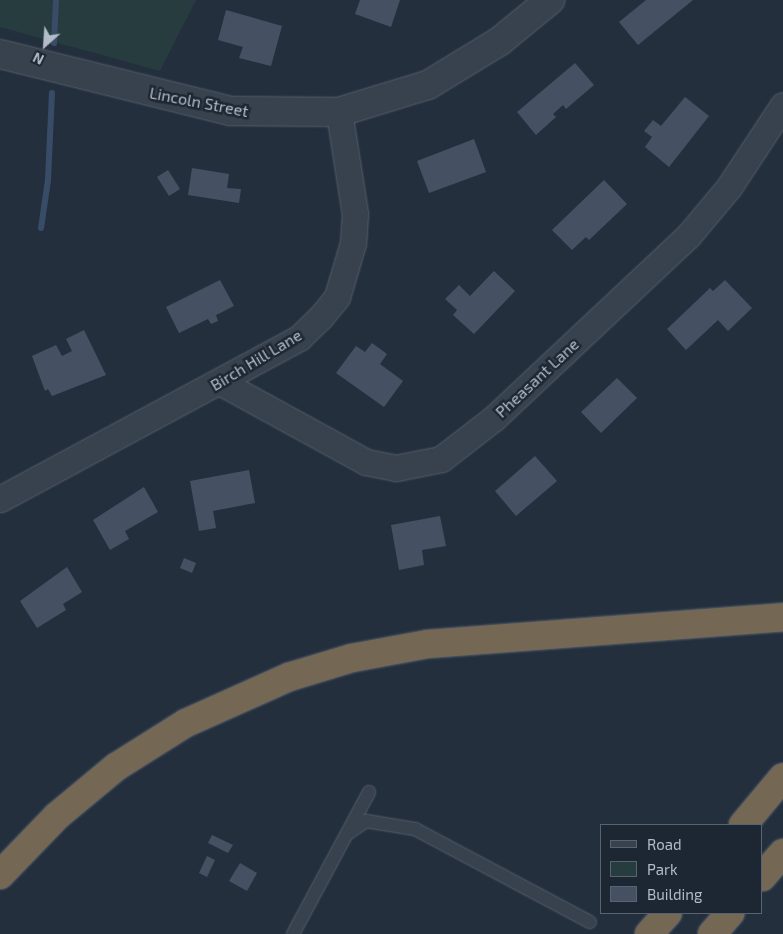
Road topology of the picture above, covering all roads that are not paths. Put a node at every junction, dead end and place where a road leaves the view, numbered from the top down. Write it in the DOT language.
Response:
graph roads {
  1 [pos="550,0"];
  2 [pos="0,54"];
  3 [pos="783,105"];
  4 [pos="339,112"];
  5 [pos="220,382"];
  6 [pos="0,499"];
  7 [pos="783,617"];
  8 [pos="783,777"];
  9 [pos="369,792"];
  10 [pos="745,824"];
  11 [pos="347,834"];
  12 [pos="783,853"];
  13 [pos="0,875"];
  14 [pos="763,876"];
  15 [pos="667,914"];
  16 [pos="729,914"];
  17 [pos="590,922"];
  18 [pos="293,934"];
  19 [pos="649,934"];
  20 [pos="712,934"];
  1 -- 4 [label="street, Lincoln Street"];
  2 -- 4 [label="street, Lincoln Street"];
  3 -- 5 [label="street, Pheasant Lane"];
  4 -- 5 [label="street, Birch Hill Lane"];
  5 -- 6 [label="street, Birch Hill Lane"];
  7 -- 13 [label="highway"];
  8 -- 10 [label="highway"];
  9 -- 11 [label="lane"];
  11 -- 17 [label="lane"];
  11 -- 18 [label="lane"];
  12 -- 14 [label="highway"];
  15 -- 19 [label="highway"];
  16 -- 20 [label="highway"];
}
